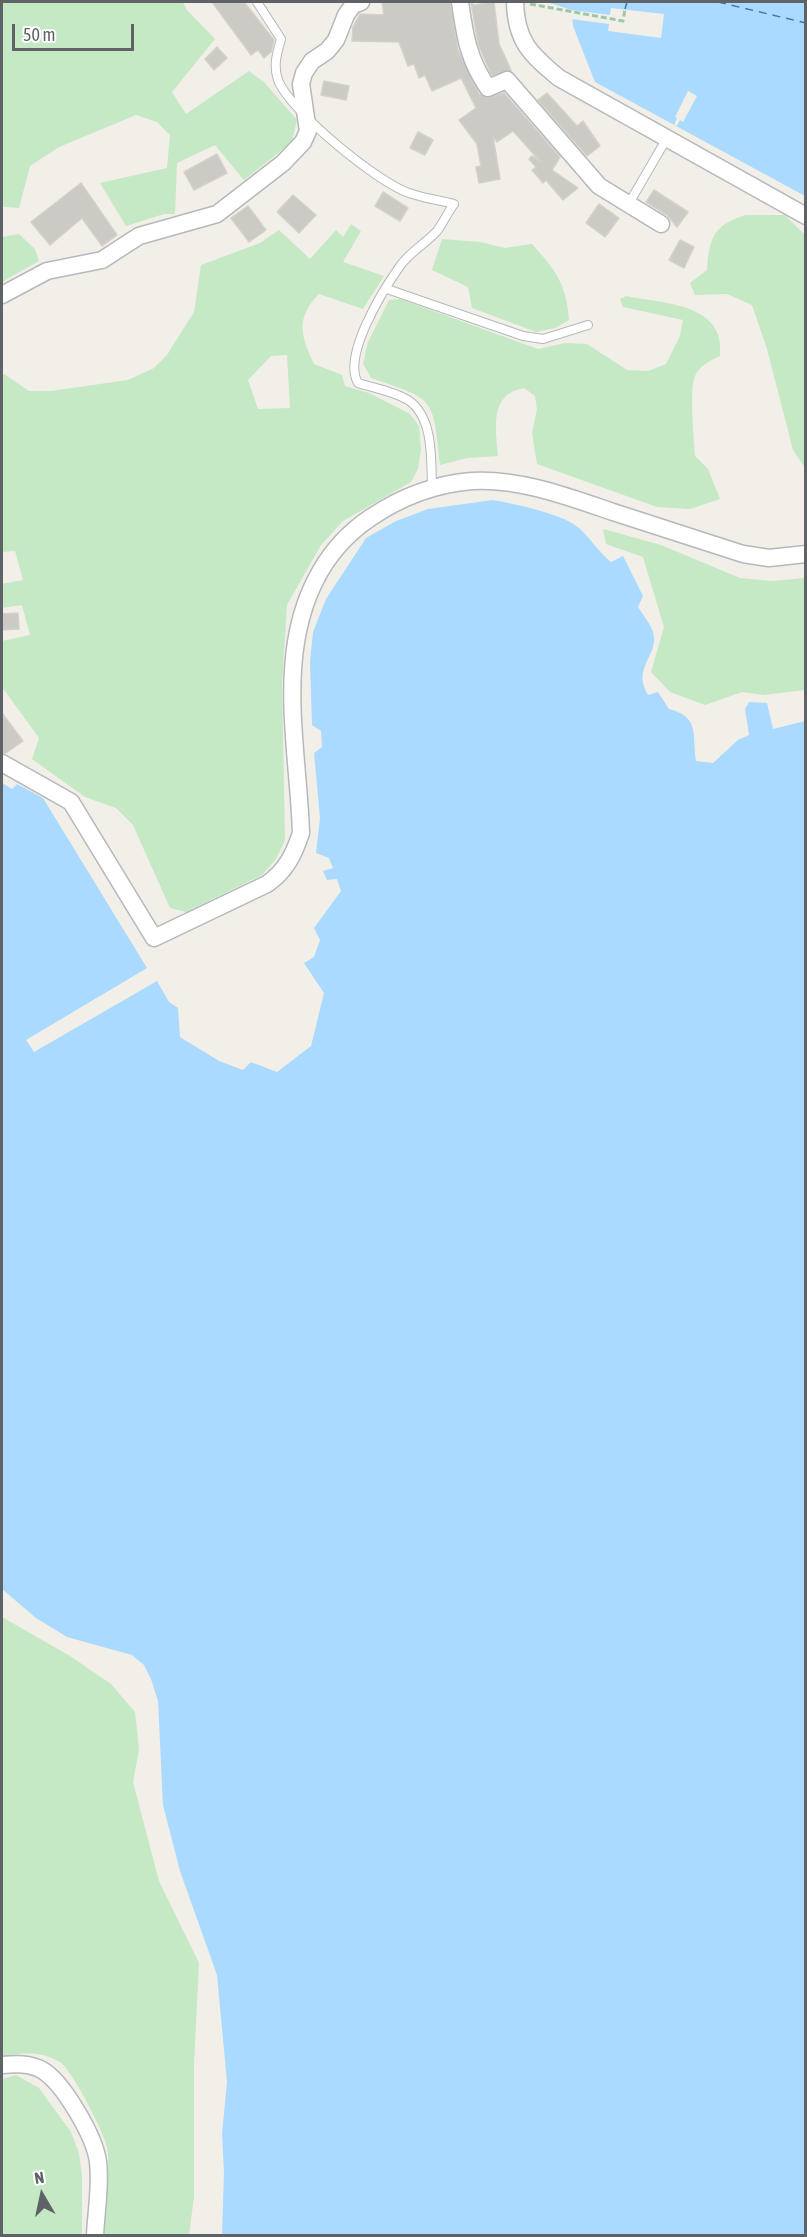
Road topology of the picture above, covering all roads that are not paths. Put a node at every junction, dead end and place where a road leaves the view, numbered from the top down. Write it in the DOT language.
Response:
graph roads {
  1 [pos="257,2"];
  2 [pos="361,2"];
  3 [pos="460,2"];
  4 [pos="521,2"];
  5 [pos="308,119"];
  6 [pos="667,138"];
  7 [pos="628,205"];
  8 [pos="806,216"];
  9 [pos="662,225"];
  10 [pos="387,289"];
  11 [pos="2,295"];
  12 [pos="588,325"];
  13 [pos="432,488"];
  14 [pos="806,554"];
  15 [pos="2,763"];
  16 [pos="2,2066"];
  17 [pos="96,2235"];
  1 -- 5 [label="lane"];
  2 -- 5 [label="street"];
  3 -- 7 [label="street"];
  4 -- 6 [label="street"];
  5 -- 10 [label="lane"];
  5 -- 11 [label="street"];
  6 -- 7 [label="lane"];
  6 -- 8 [label="street"];
  7 -- 9 [label="street"];
  10 -- 12 [label="lane"];
  10 -- 13 [label="lane"];
  13 -- 14 [label="street"];
  13 -- 15 [label="street"];
  16 -- 17 [label="street"];
}
